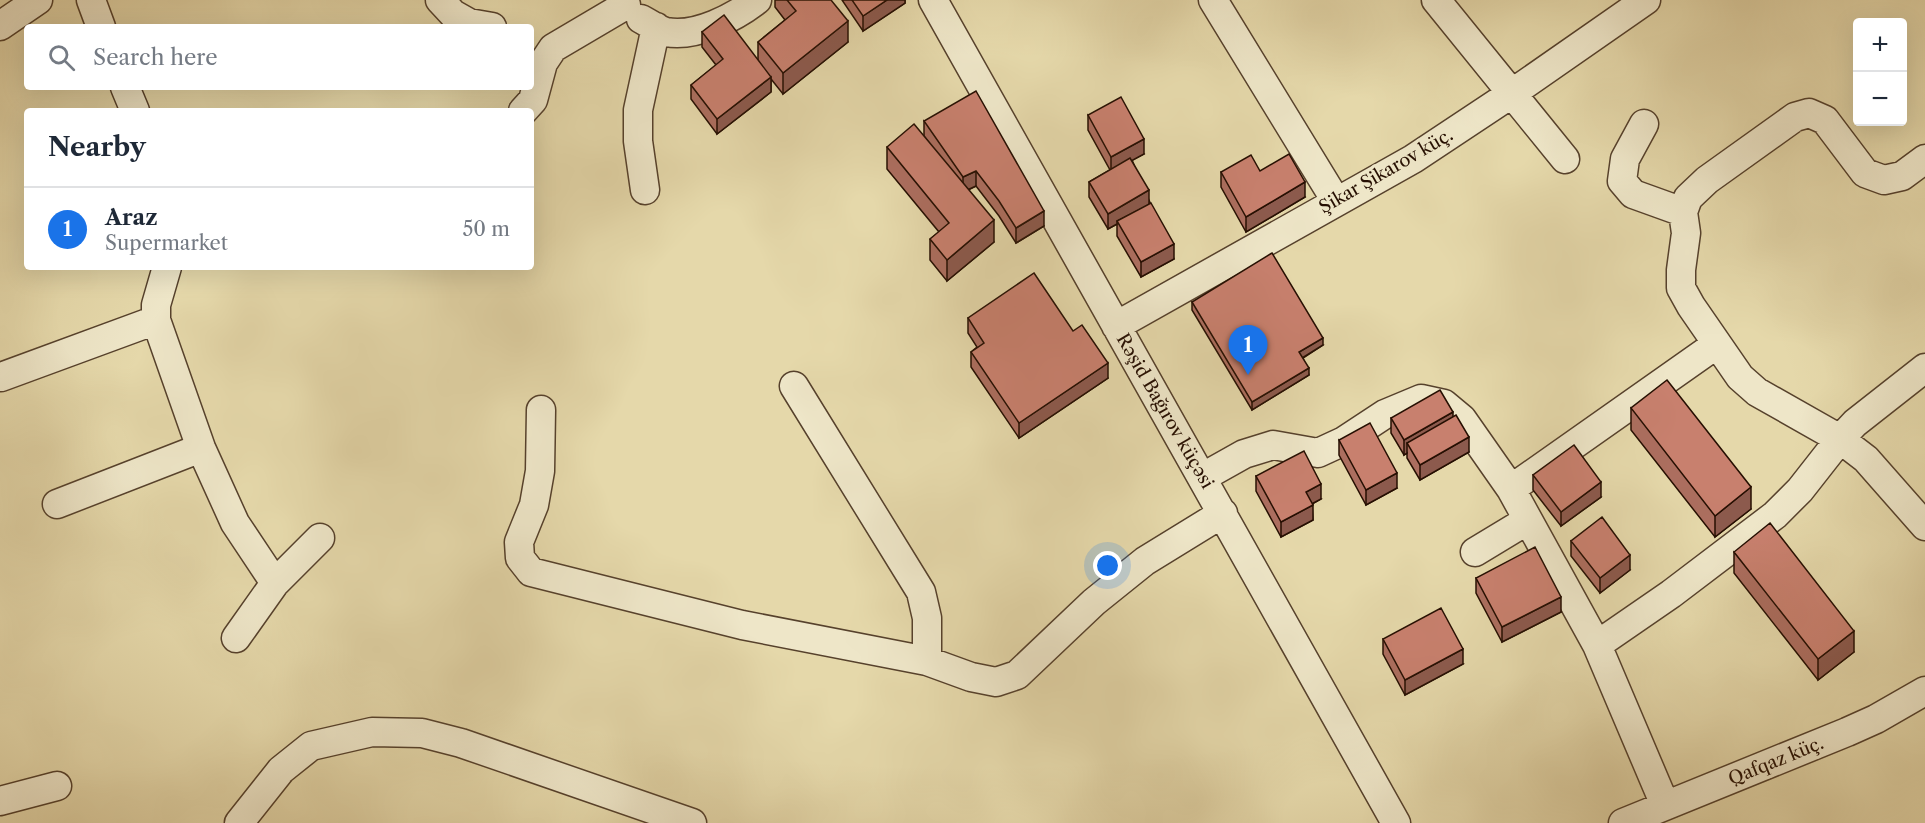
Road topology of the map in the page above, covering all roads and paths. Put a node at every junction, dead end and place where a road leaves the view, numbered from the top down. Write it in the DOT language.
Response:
graph roads {
  1 [pos="91,0"];
  2 [pos="440,0"];
  3 [pos="757,0"];
  4 [pos="933,0"];
  5 [pos="1213,0"];
  6 [pos="1437,0"];
  7 [pos="1646,0"];
  8 [pos="34,1"];
  9 [pos="624,3"];
  10 [pos="100,24"];
  11 [pos="475,24"];
  12 [pos="0,26"];
  13 [pos="656,27"];
  14 [pos="537,58"];
  15 [pos="126,90"];
  16 [pos="534,90"];
  17 [pos="534,90"];
  18 [pos="1511,94"];
  19 [pos="134,108"];
  20 [pos="526,108"];
  21 [pos="1644,124"];
  22 [pos="1565,159"];
  23 [pos="1925,159"];
  24 [pos="645,190"];
  25 [pos="1336,201"];
  26 [pos="1683,212"];
  27 [pos="166,270"];
  28 [pos="156,320"];
  29 [pos="1116,326"];
  30 [pos="1717,344"];
  31 [pos="1925,368"];
  32 [pos="1,377"];
  33 [pos="794,386"];
  34 [pos="541,410"];
  35 [pos="1840,439"];
  36 [pos="201,448"];
  37 [pos="1203,477"];
  38 [pos="1511,489"];
  39 [pos="57,504"];
  40 [pos="1223,513"];
  41 [pos="1920,513"];
  42 [pos="1528,520"];
  43 [pos="320,538"];
  44 [pos="1475,552"];
  45 [pos="275,583"];
  46 [pos="236,638"];
  47 [pos="1597,645"];
  48 [pos="927,660"];
  49 [pos="1925,691"];
  50 [pos="57,786"];
  51 [pos="0,801"];
  52 [pos="1665,805"];
  53 [pos="239,823"];
  54 [pos="692,823"];
  55 [pos="1396,823"];
  56 [pos="1623,823"];
  1 -- 10 [label="street"];
  2 -- 11 [label="street"];
  3 -- 13 [label="street"];
  4 -- 29 [label="street, Rəşid Bağırov küçəsi"];
  5 -- 25 [label="street"];
  6 -- 18 [label="street"];
  7 -- 18 [label="street, Şikar Şikarov küç."];
  8 -- 12 [label="street"];
  9 -- 13 [label="street"];
  9 -- 14 [label="street"];
  13 -- 24 [label="street"];
  14 -- 17 [label="street"];
  15 -- 19 [label="street"];
  16 -- 20 [label="street"];
  18 -- 22 [label="street"];
  18 -- 25 [label="street, Şikar Şikarov küç."];
  21 -- 26 [label="street"];
  23 -- 26 [label="street"];
  25 -- 29 [label="street, Şikar Şikarov küç."];
  26 -- 30 [label="street"];
  27 -- 28 [label="street"];
  28 -- 32 [label="street"];
  28 -- 36 [label="street"];
  29 -- 37 [label="street, Rəşid Bağırov küçəsi"];
  30 -- 35 [label="street"];
  30 -- 38 [label="street"];
  31 -- 35 [label="street"];
  33 -- 48 [label="street"];
  34 -- 48 [label="street"];
  35 -- 41 [label="street"];
  35 -- 47 [label="street"];
  36 -- 39 [label="street"];
  36 -- 45 [label="street"];
  37 -- 38 [label="street"];
  37 -- 40 [label="street, Rəşid Bağırov küçəsi"];
  38 -- 42 [label="street"];
  40 -- 48 [label="street"];
  40 -- 55 [label="street, Rəşid Bağırov küçəsi"];
  42 -- 44 [label="street"];
  42 -- 47 [label="street"];
  43 -- 45 [label="street"];
  45 -- 46 [label="street"];
  47 -- 52 [label="street"];
  49 -- 52 [label="street, Qafqaz küç."];
  50 -- 51 [label="street"];
  52 -- 56 [label="street, Qafqaz küç."];
  53 -- 54 [label="street"];
}
